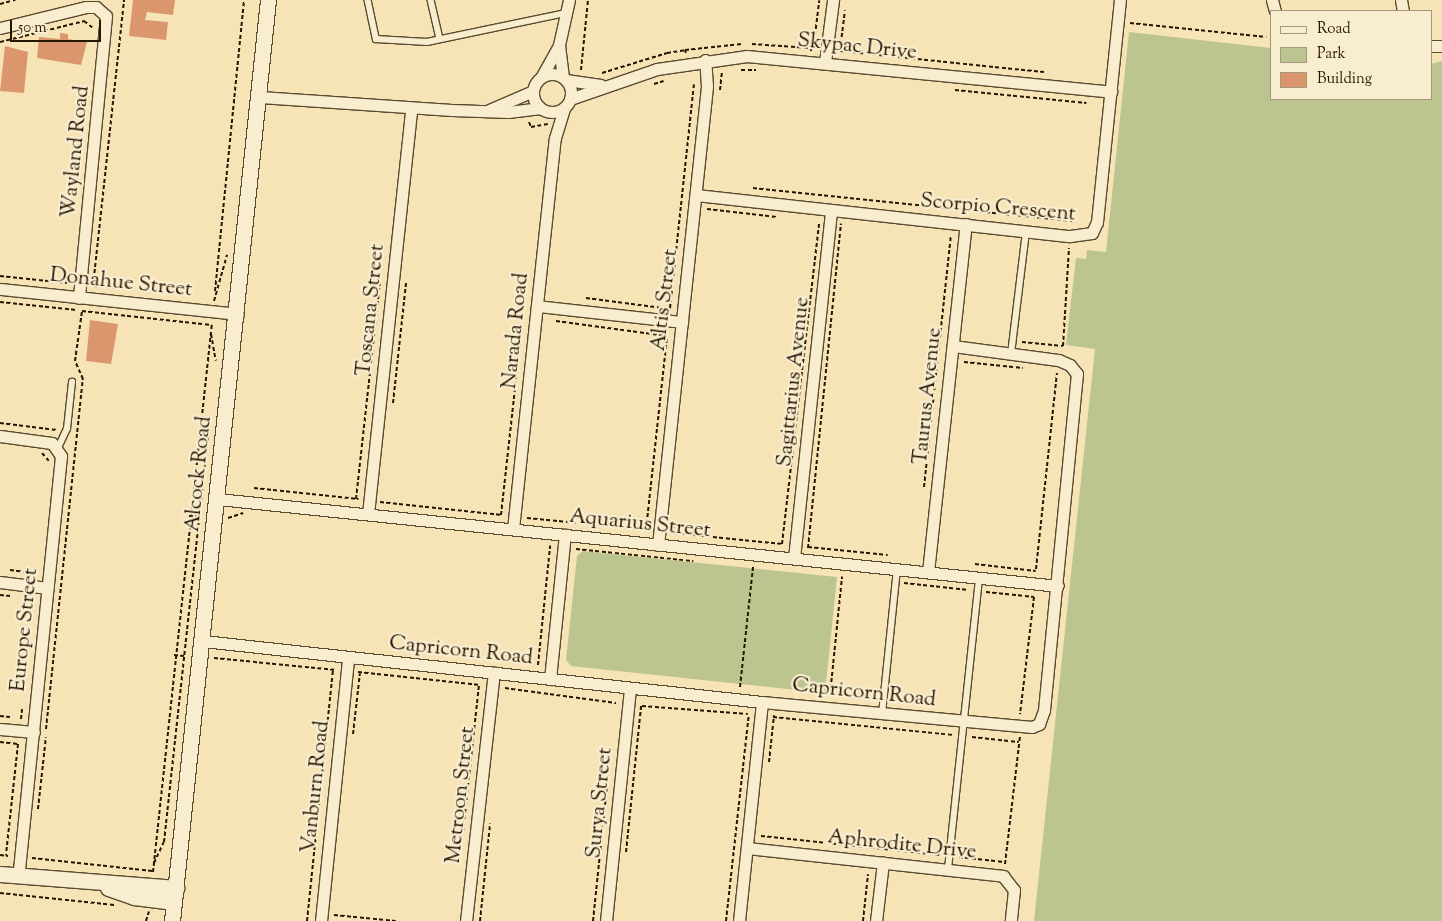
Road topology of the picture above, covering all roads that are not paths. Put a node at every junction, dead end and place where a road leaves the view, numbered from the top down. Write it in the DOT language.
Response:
graph roads {
  1 [pos="268,0"];
  2 [pos="278,0"];
  3 [pos="368,0"];
  4 [pos="430,0"];
  5 [pos="569,0"];
  6 [pos="833,0"];
  7 [pos="1120,0"];
  8 [pos="566,13"];
  9 [pos="0,28"];
  10 [pos="268,30"];
  11 [pos="440,39"];
  12 [pos="559,45"];
  13 [pos="705,60"];
  14 [pos="826,62"];
  15 [pos="542,76"];
  16 [pos="565,78"];
  17 [pos="602,85"];
  18 [pos="533,90"];
  19 [pos="1111,92"];
  20 [pos="260,97"];
  21 [pos="567,104"];
  22 [pos="411,109"];
  23 [pos="541,109"];
  24 [pos="487,110"];
  25 [pos="555,138"];
  26 [pos="696,195"];
  27 [pos="831,210"];
  28 [pos="966,224"];
  29 [pos="1026,231"];
  30 [pos="0,289"];
  31 [pos="79,298"];
  32 [pos="537,306"];
  33 [pos="238,314"];
  34 [pos="682,322"];
  35 [pos="953,346"];
  36 [pos="1011,354"];
  37 [pos="72,382"];
  38 [pos="0,436"];
  39 [pos="58,448"];
  40 [pos="218,499"];
  41 [pos="368,514"];
  42 [pos="513,529"];
  43 [pos="565,535"];
  44 [pos="658,545"];
  45 [pos="794,558"];
  46 [pos="897,569"];
  47 [pos="928,572"];
  48 [pos="979,578"];
  49 [pos="0,582"];
  50 [pos="1058,586"];
  51 [pos="48,588"];
  52 [pos="203,641"];
  53 [pos="348,658"];
  54 [pos="494,673"];
  55 [pos="550,679"];
  56 [pos="630,688"];
  57 [pos="762,702"];
  58 [pos="882,714"];
  59 [pos="963,722"];
  60 [pos="0,729"];
  61 [pos="34,732"];
  62 [pos="747,848"];
  63 [pos="883,862"];
  64 [pos="948,869"];
  65 [pos="0,874"];
  66 [pos="18,876"];
  67 [pos="175,895"];
  68 [pos="172,921"];
  69 [pos="320,921"];
  70 [pos="466,921"];
  71 [pos="606,921"];
  72 [pos="739,921"];
  73 [pos="876,921"];
  74 [pos="1011,921"];
  1 -- 10 [label="street, Alcock Road"];
  2 -- 10 [label="street, Alcock Road"];
  3 -- 11 [label="lane"];
  4 -- 11 [label="lane"];
  5 -- 8 [label="street"];
  6 -- 14 [label="street"];
  7 -- 19 [label="street, Scorpio Crescent"];
  8 -- 11 [label="lane"];
  8 -- 12 [label="street"];
  9 -- 31 [label="street, Wayland Road"];
  10 -- 20 [label="street, Alcock Road"];
  12 -- 15 [label="street"];
  12 -- 16 [label="street"];
  13 -- 14 [label="street, Skypac Drive"];
  13 -- 17 [label="street, Skypac Drive"];
  13 -- 26 [label="street, Altis Street"];
  14 -- 19 [label="street, Skypac Drive"];
  15 -- 16 [label="street"];
  15 -- 18 [label="street"];
  16 -- 17 [label="street, Skypac Drive"];
  16 -- 21 [label="street"];
  17 -- 21 [label="street, Skypac Drive"];
  18 -- 23 [label="street"];
  18 -- 24 [label="street"];
  19 -- 29 [label="street, Scorpio Crescent"];
  20 -- 22 [label="street"];
  20 -- 33 [label="street, Alcock Road"];
  21 -- 23 [label="street"];
  21 -- 25 [label="street, Narada Road"];
  22 -- 24 [label="street"];
  22 -- 41 [label="street, Toscana Street"];
  23 -- 24 [label="street"];
  23 -- 25 [label="street, Narada Road"];
  25 -- 32 [label="street, Narada Road"];
  26 -- 27 [label="street, Scorpio Crescent"];
  26 -- 34 [label="street, Altis Street"];
  27 -- 28 [label="street, Scorpio Crescent"];
  27 -- 45 [label="street, Sagittarius Avenue"];
  28 -- 29 [label="street, Scorpio Crescent"];
  28 -- 35 [label="street, Taurus Avenue"];
  29 -- 36 [label="lane"];
  30 -- 31 [label="street, Donahue Street"];
  31 -- 33 [label="street, Donahue Street"];
  32 -- 34 [label="street"];
  32 -- 42 [label="street, Narada Road"];
  33 -- 40 [label="street, Alcock Road"];
  34 -- 44 [label="street, Altis Street"];
  35 -- 36 [label="street"];
  35 -- 47 [label="street, Taurus Avenue"];
  36 -- 50 [label="street"];
  37 -- 39 [label="lane"];
  38 -- 39 [label="street"];
  39 -- 51 [label="street, Europe Street"];
  40 -- 41 [label="street, Aquarius Street"];
  40 -- 52 [label="street, Alcock Road"];
  41 -- 42 [label="street, Aquarius Street"];
  42 -- 43 [label="street, Aquarius Street"];
  43 -- 44 [label="street, Aquarius Street"];
  43 -- 55 [label="street"];
  44 -- 45 [label="street, Aquarius Street"];
  45 -- 46 [label="street, Aquarius Street"];
  46 -- 47 [label="street, Aquarius Street"];
  46 -- 58 [label="lane"];
  47 -- 48 [label="street, Aquarius Street"];
  48 -- 50 [label="street, Aquarius Street"];
  48 -- 59 [label="lane"];
  49 -- 51 [label="street"];
  50 -- 59 [label="street, Capricorn Road"];
  51 -- 61 [label="street, Europe Street"];
  52 -- 53 [label="street, Capricorn Road"];
  52 -- 67 [label="street, Alcock Road"];
  53 -- 54 [label="street, Capricorn Road"];
  53 -- 69 [label="street, Vanburn Road"];
  54 -- 55 [label="street, Capricorn Road"];
  54 -- 70 [label="street, Metroon Street"];
  55 -- 56 [label="street, Capricorn Road"];
  56 -- 57 [label="street, Capricorn Road"];
  56 -- 71 [label="street, Surya Street"];
  57 -- 58 [label="street, Capricorn Road"];
  57 -- 62 [label="street"];
  58 -- 59 [label="street, Capricorn Road"];
  59 -- 64 [label="lane"];
  60 -- 61 [label="street"];
  61 -- 66 [label="street, Europe Street"];
  62 -- 63 [label="street, Aphrodite Drive"];
  62 -- 72 [label="street"];
  63 -- 64 [label="street, Aphrodite Drive"];
  63 -- 73 [label="street"];
  64 -- 74 [label="street, Aphrodite Drive"];
  65 -- 66 [label="street"];
  66 -- 67 [label="street"];
  67 -- 68 [label="street, Alcock Road"];
}
